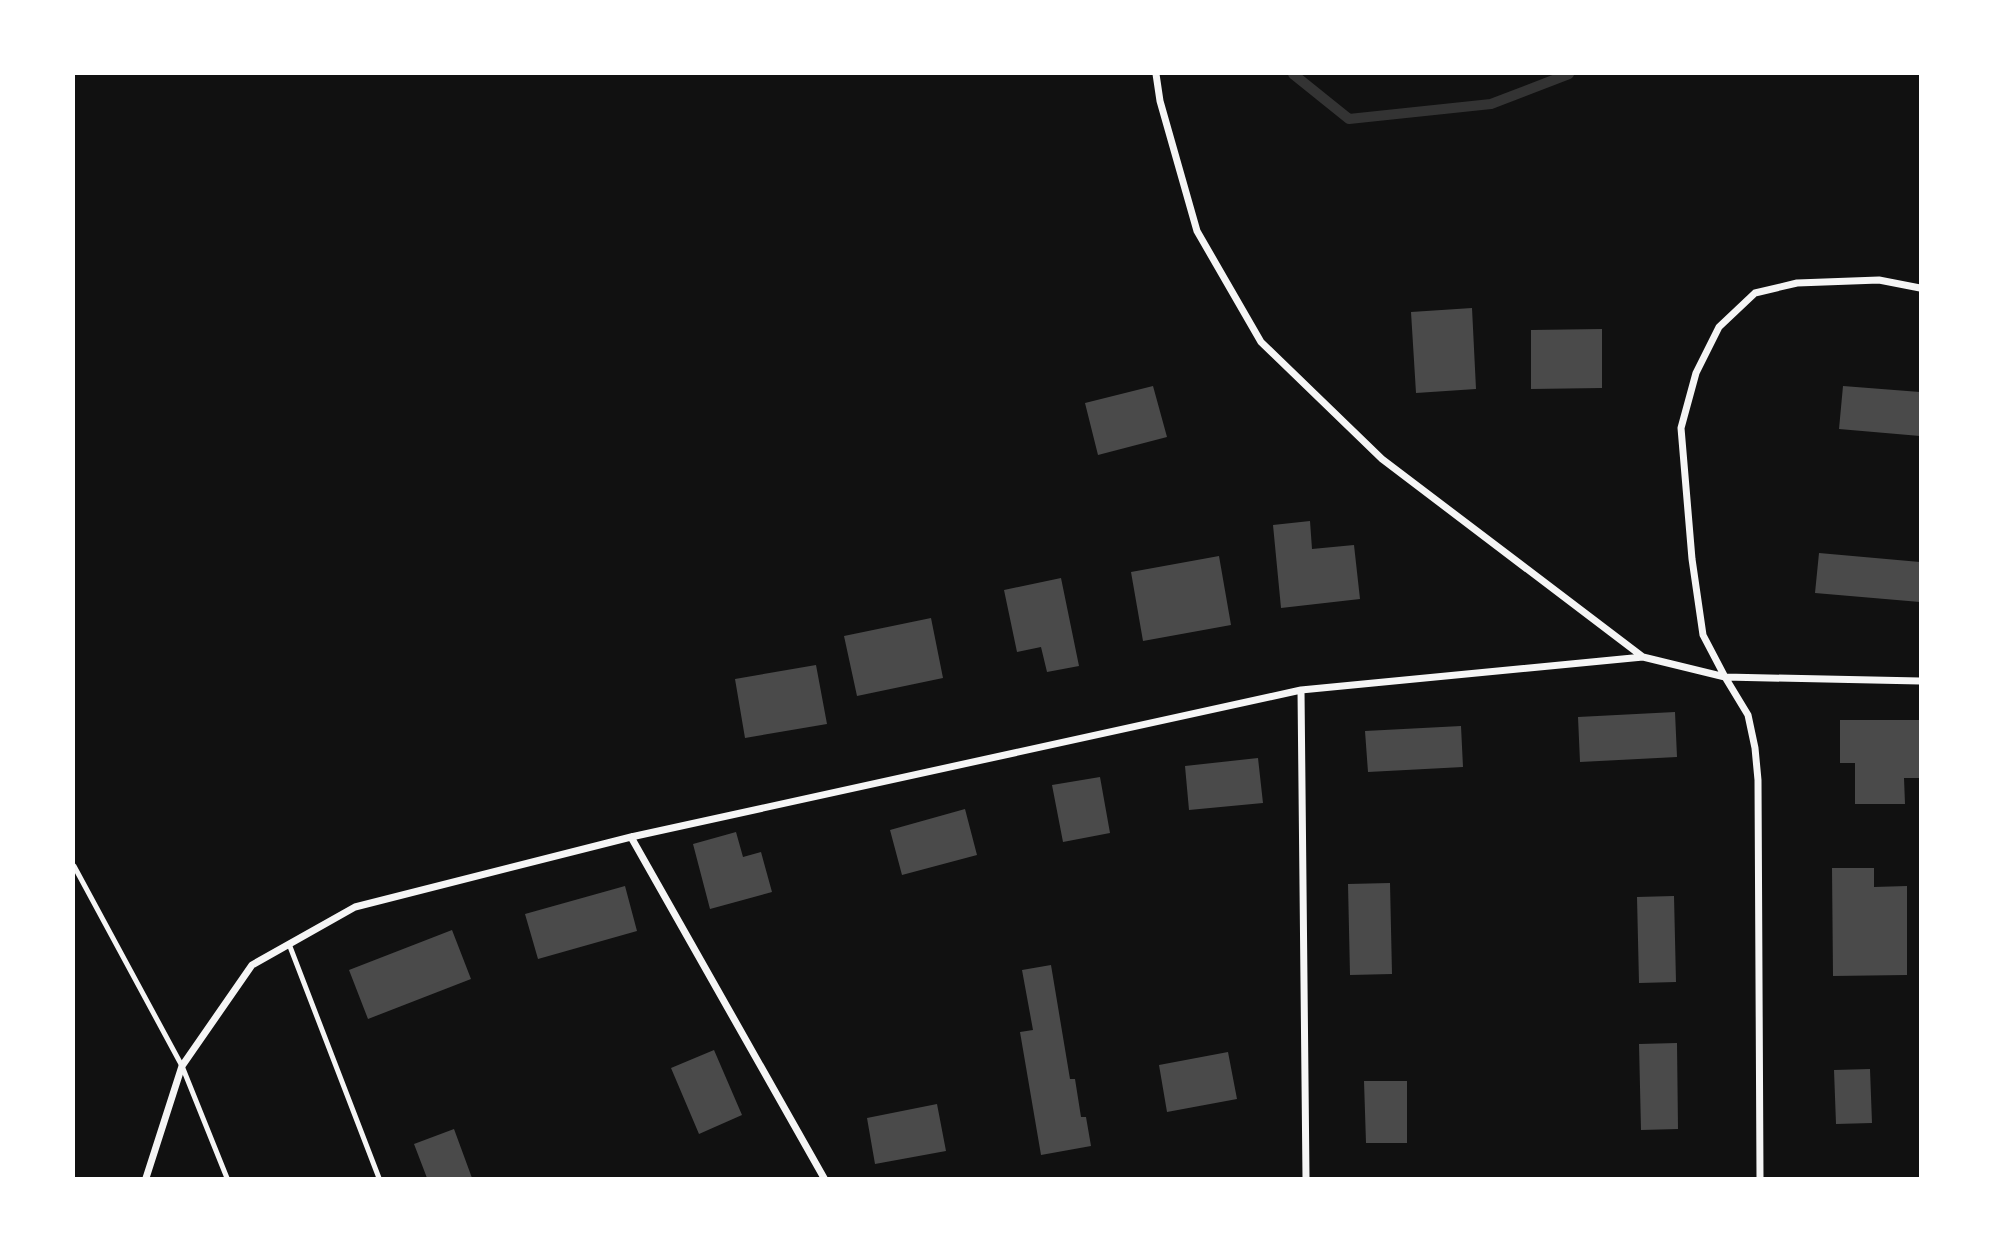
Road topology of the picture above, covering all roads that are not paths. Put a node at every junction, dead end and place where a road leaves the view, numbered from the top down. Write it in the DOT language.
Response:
graph roads {
  1 [pos="1156,74"];
  2 [pos="1920,288"];
  3 [pos="1643,657"];
  4 [pos="1724,677"];
  5 [pos="1920,681"];
  6 [pos="1301,690"];
  7 [pos="631,836"];
  8 [pos="74,866"];
  9 [pos="289,944"];
  10 [pos="182,1066"];
  11 [pos="146,1178"];
  12 [pos="226,1178"];
  13 [pos="379,1178"];
  14 [pos="824,1178"];
  15 [pos="1306,1178"];
  16 [pos="1760,1178"];
  1 -- 3 [label="street"];
  2 -- 4 [label="street"];
  3 -- 4 [label="street"];
  3 -- 6 [label="street"];
  4 -- 5 [label="street"];
  4 -- 16 [label="street"];
  6 -- 7 [label="street"];
  6 -- 15 [label="street"];
  7 -- 9 [label="street"];
  7 -- 14 [label="street"];
  8 -- 10 [label="lane"];
  9 -- 10 [label="street"];
  9 -- 13 [label="lane"];
  10 -- 11 [label="street"];
  10 -- 12 [label="lane"];
}
